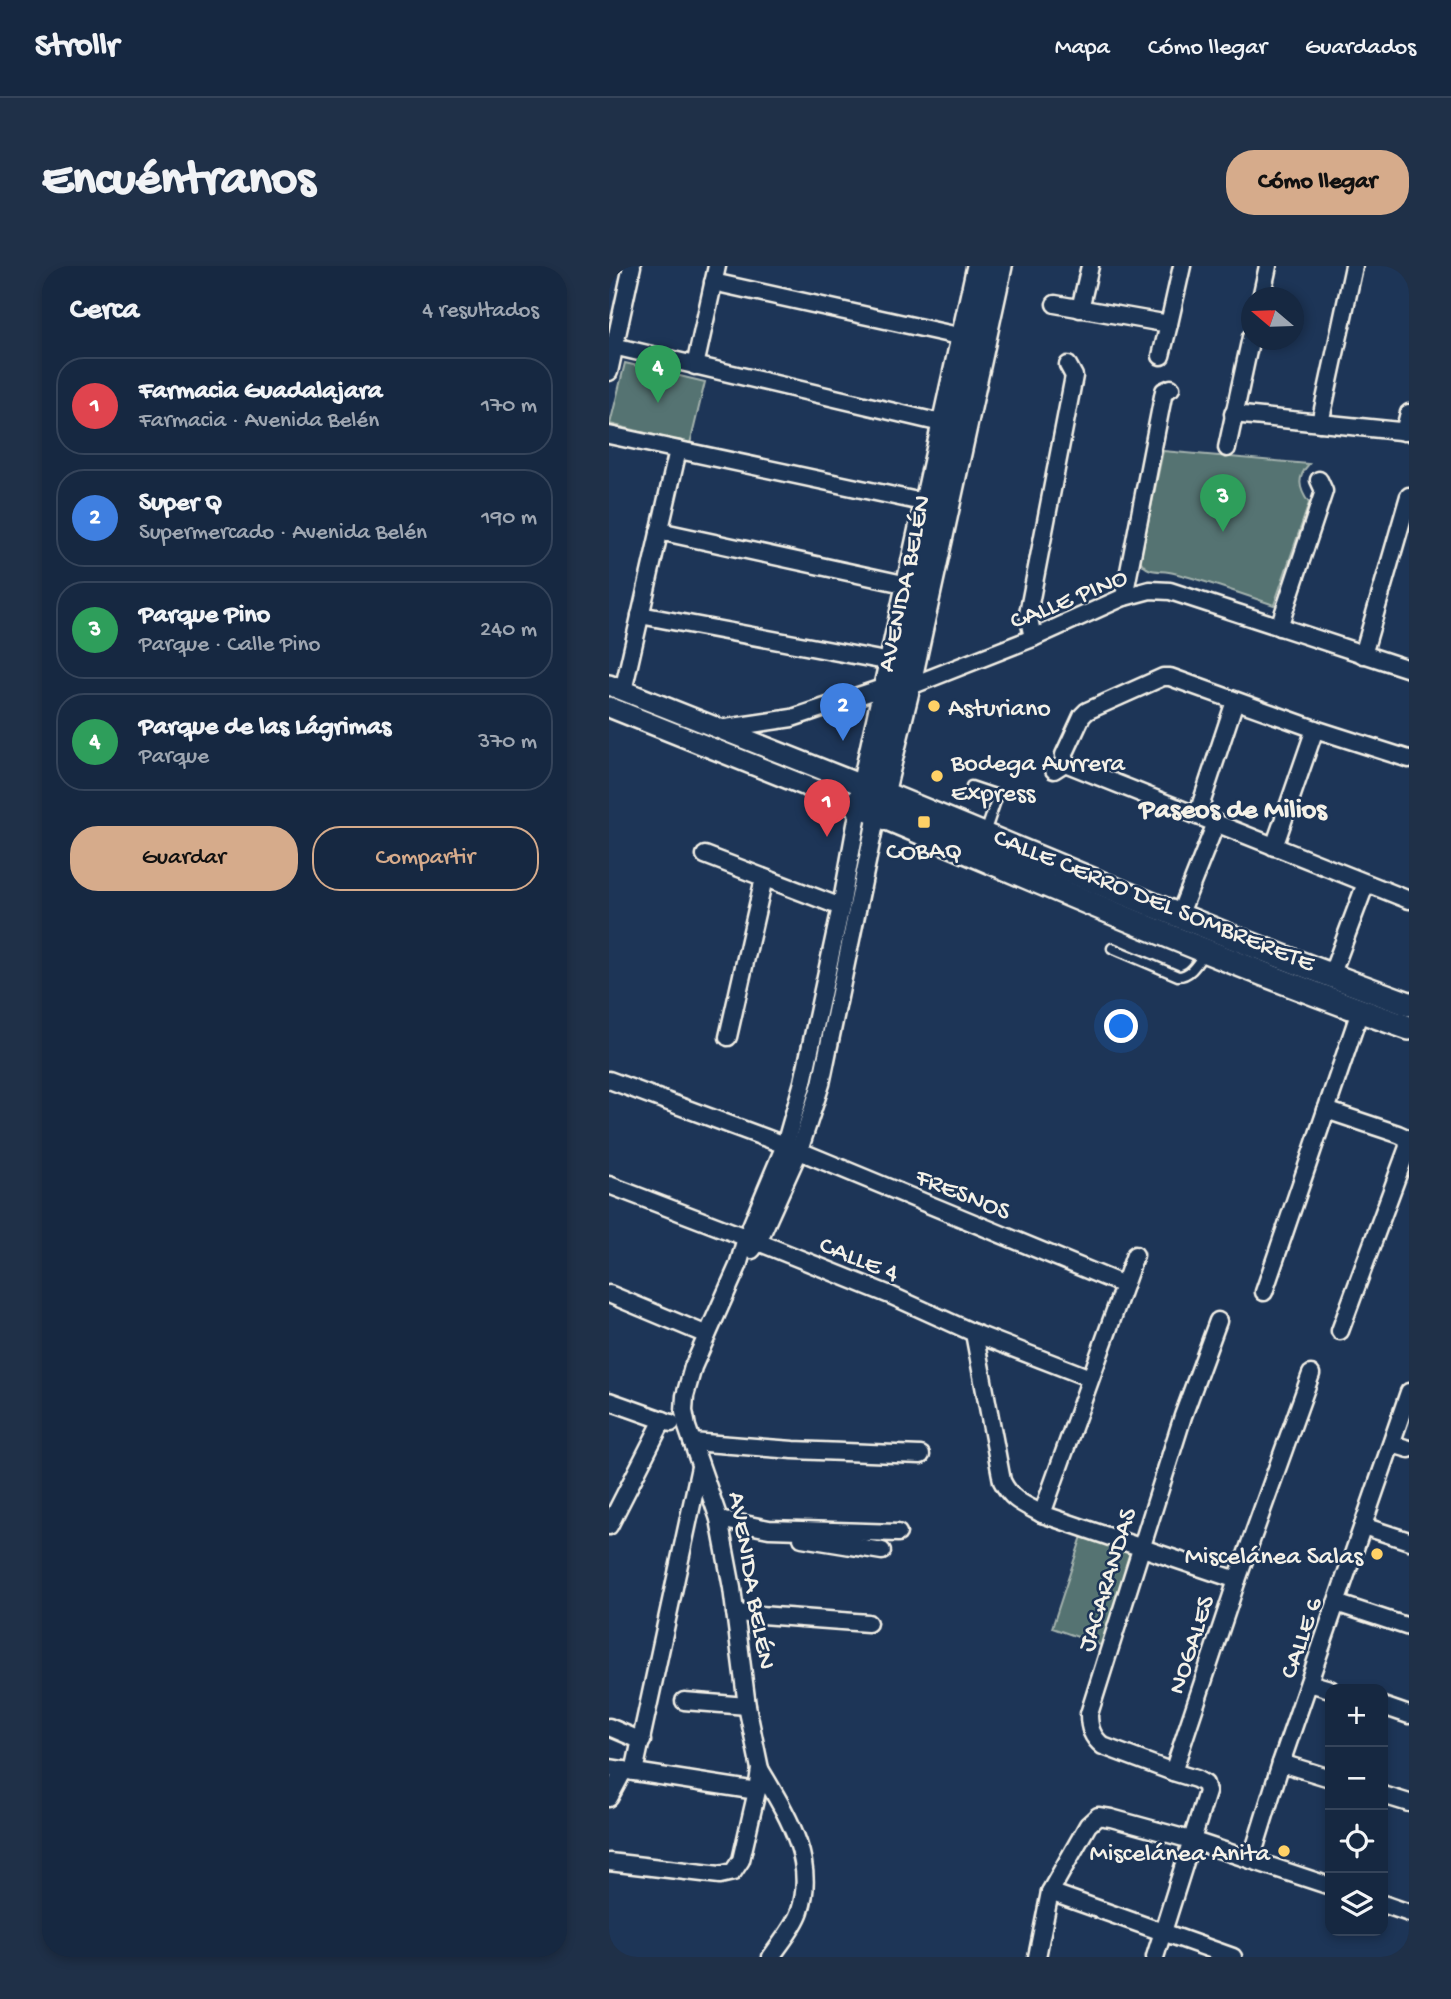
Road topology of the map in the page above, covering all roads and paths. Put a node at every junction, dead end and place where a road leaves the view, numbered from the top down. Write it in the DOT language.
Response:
graph roads {
  1 [pos="632,266"];
  2 [pos="979,266"];
  3 [pos="985,266"];
  4 [pos="993,266"];
  5 [pos="1000,266"];
  6 [pos="1090,266"];
  7 [pos="1182,266"];
  8 [pos="1268,266"];
  9 [pos="1354,266"];
  10 [pos="715,274"];
  11 [pos="1263,287"];
  12 [pos="1055,304"];
  13 [pos="1080,309"];
  14 [pos="1168,324"];
  15 [pos="963,337"];
  16 [pos="612,346"];
  17 [pos="1248,350"];
  18 [pos="1161,356"];
  19 [pos="1067,365"];
  20 [pos="695,366"];
  21 [pos="609,372"];
  22 [pos="1171,388"];
  23 [pos="1409,413"];
  24 [pos="1233,414"];
  25 [pos="1320,423"];
  26 [pos="954,426"];
  27 [pos="1407,432"];
  28 [pos="609,435"];
  29 [pos="1227,448"];
  30 [pos="678,450"];
  31 [pos="1319,480"];
  32 [pos="1409,496"];
  33 [pos="926,503"];
  34 [pos="659,531"];
  35 [pos="908,585"];
  36 [pos="1124,597"];
  37 [pos="640,615"];
  38 [pos="1279,626"];
  39 [pos="1033,638"];
  40 [pos="1363,655"];
  41 [pos="891,662"];
  42 [pos="1409,669"];
  43 [pos="897,687"];
  44 [pos="616,688"];
  45 [pos="1235,701"];
  46 [pos="609,707"];
  47 [pos="716,729"];
  48 [pos="1315,729"];
  49 [pos="1409,759"];
  50 [pos="971,786"];
  51 [pos="875,801"];
  52 [pos="1197,816"];
  53 [pos="1216,823"];
  54 [pos="983,836"];
  55 [pos="1274,847"];
  56 [pos="705,855"];
  57 [pos="1031,865"];
  58 [pos="764,878"];
  59 [pos="1366,883"];
  60 [pos="1409,900"];
  61 [pos="841,907"];
  62 [pos="1179,916"];
  63 [pos="1112,948"];
  64 [pos="1206,950"];
  65 [pos="1331,976"];
  66 [pos="1409,1004"];
  67 [pos="1360,1011"];
  68 [pos="1409,1014"];
  69 [pos="1409,1022"];
  70 [pos="1409,1028"];
  71 [pos="728,1037"];
  72 [pos="609,1080"];
  73 [pos="1325,1110"];
  74 [pos="792,1148"];
  75 [pos="609,1185"];
  76 [pos="752,1240"];
  77 [pos="1135,1255"];
  78 [pos="1124,1285"];
  79 [pos="1264,1292"];
  80 [pos="609,1294"];
  81 [pos="1218,1321"];
  82 [pos="1340,1331"];
  83 [pos="974,1333"];
  84 [pos="707,1335"];
  85 [pos="1311,1374"];
  86 [pos="1090,1378"];
  87 [pos="1409,1391"];
  88 [pos="609,1401"];
  89 [pos="663,1420"];
  90 [pos="689,1434"];
  91 [pos="1392,1444"];
  92 [pos="1409,1449"];
  93 [pos="921,1455"];
  94 [pos="701,1464"];
  95 [pos="1042,1514"];
  96 [pos="719,1519"];
  97 [pos="609,1526"];
  98 [pos="1363,1526"];
  99 [pos="769,1529"];
  100 [pos="898,1533"];
  101 [pos="1409,1541"];
  102 [pos="1140,1548"];
  103 [pos="882,1551"];
  104 [pos="1237,1580"];
  105 [pos="1336,1604"];
  106 [pos="735,1612"];
  107 [pos="868,1623"];
  108 [pos="1409,1627"];
  109 [pos="1309,1683"];
  110 [pos="1325,1688"];
  111 [pos="684,1701"];
  112 [pos="747,1706"];
  113 [pos="1388,1708"];
  114 [pos="1409,1714"];
  115 [pos="609,1727"];
  116 [pos="642,1741"];
  117 [pos="1281,1763"];
  118 [pos="760,1769"];
  119 [pos="623,1770"];
  120 [pos="1173,1773"];
  121 [pos="1325,1776"];
  122 [pos="757,1791"];
  123 [pos="1388,1797"];
  124 [pos="609,1798"];
  125 [pos="1409,1803"];
  126 [pos="1191,1840"];
  127 [pos="1251,1860"];
  128 [pos="609,1862"];
  129 [pos="1325,1884"];
  130 [pos="1050,1892"];
  131 [pos="1388,1906"];
  132 [pos="1409,1913"];
  133 [pos="1162,1932"];
  134 [pos="771,1957"];
  135 [pos="1037,1957"];
  136 [pos="1154,1957"];
  137 [pos="1233,1957"];
  1 -- 16 [label="street"];
  2 -- 15 [label="main road, AVENIDA BELÉN"];
  3 -- 26 [label="lane"];
  4 -- 26 [label="lane"];
  5 -- 26 [label="main road, AVENIDA BELÉN"];
  6 -- 13 [label="street"];
  7 -- 14 [label="street"];
  8 -- 11 [label="street"];
  9 -- 25 [label="street"];
  10 -- 15 [label="street"];
  10 -- 20 [label="street"];
  12 -- 13 [label="street"];
  13 -- 14 [label="street"];
  14 -- 18 [label="street"];
  15 -- 26 [label="main road, AVENIDA BELÉN"];
  16 -- 20 [label="street"];
  16 -- 21 [label="street"];
  17 -- 24 [label="street"];
  19 -- 39 [label="street"];
  20 -- 26 [label="street"];
  22 -- 36 [label="street"];
  23 -- 27 [label="street"];
  24 -- 25 [label="street"];
  24 -- 29 [label="street"];
  25 -- 27 [label="street"];
  26 -- 33 [label="main road, AVENIDA BELÉN"];
  26 -- 43 [label="main road, AVENIDA BELÉN"];
  26 -- 51 [label="lane"];
  28 -- 30 [label="street"];
  30 -- 33 [label="street"];
  30 -- 34 [label="street"];
  31 -- 38 [label="street"];
  32 -- 40 [label="street"];
  33 -- 35 [label="main road, AVENIDA BELÉN"];
  34 -- 35 [label="street"];
  34 -- 37 [label="street"];
  35 -- 41 [label="main road, AVENIDA BELÉN"];
  36 -- 38 [label="street, CALLE PINO"];
  36 -- 39 [label="street, CALLE PINO"];
  37 -- 41 [label="street"];
  37 -- 44 [label="street"];
  38 -- 40 [label="street, CALLE PINO"];
  39 -- 43 [label="street, CALLE PINO"];
  40 -- 42 [label="street, CALLE PINO"];
  41 -- 43 [label="main road, AVENIDA BELÉN"];
  43 -- 47 [label="street, CALLE PINO"];
  43 -- 51 [label="main road, AVENIDA BELÉN"];
  44 -- 47 [label="street, CALLE CERRO DEL SOMBRERETE"];
  45 -- 48 [label="street"];
  45 -- 52 [label="street"];
  45 -- 52 [label="street"];
  46 -- 51 [label="street, CALLE CERRO DEL SOMBRERETE"];
  47 -- 51 [label="street, CALLE CERRO DEL SOMBRERETE"];
  48 -- 49 [label="street"];
  48 -- 55 [label="street"];
  50 -- 54 [label="lane"];
  51 -- 54 [label="main road, CALLE CERRO DEL SOMBRERETE"];
  51 -- 61 [label="street, AVENIDA BELÉN"];
  51 -- 64 [label="main road, CALLE CERRO DEL SOMBRERETE"];
  51 -- 69 [label="lane"];
  51 -- 74 [label="street, AVENIDA BELÉN"];
  52 -- 53 [label="street"];
  53 -- 55 [label="street"];
  53 -- 62 [label="street"];
  54 -- 62 [label="main road, CALLE CERRO DEL SOMBRERETE"];
  55 -- 59 [label="street"];
  56 -- 58 [label="street"];
  57 -- 68 [label="lane"];
  58 -- 61 [label="street"];
  58 -- 71 [label="street"];
  59 -- 60 [label="street"];
  59 -- 65 [label="street"];
  61 -- 74 [label="street, AVENIDA BELÉN"];
  62 -- 65 [label="main road, CALLE CERRO DEL SOMBRERETE"];
  63 -- 64 [label="lane"];
  64 -- 67 [label="main road, CALLE CERRO DEL SOMBRERETE"];
  65 -- 66 [label="main road, CALLE CERRO DEL SOMBRERETE"];
  67 -- 70 [label="main road, CALLE CERRO DEL SOMBRERETE"];
  67 -- 73 [label="street"];
  72 -- 74 [label="street, FRESNOS"];
  73 -- 79 [label="street"];
  73 -- 82 [label="street"];
  74 -- 76 [label="street, AVENIDA BELÉN"];
  74 -- 78 [label="street, FRESNOS"];
  75 -- 76 [label="street, CALLE 4"];
  76 -- 83 [label="street, CALLE 4"];
  76 -- 84 [label="street, AVENIDA BELÉN"];
  77 -- 78 [label="street"];
  78 -- 86 [label="street"];
  80 -- 84 [label="street"];
  81 -- 102 [label="street, JACARANDAS"];
  83 -- 86 [label="street, CALLE 4"];
  83 -- 95 [label="street"];
  84 -- 90 [label="street, AVENIDA BELÉN"];
  85 -- 104 [label="street, NOGALES"];
  86 -- 95 [label="street"];
  87 -- 91 [label="street, CALLE 6"];
  88 -- 89 [label="street"];
  89 -- 90 [label="street"];
  89 -- 97 [label="street"];
  90 -- 93 [label="street"];
  90 -- 94 [label="street, AVENIDA BELÉN"];
  91 -- 92 [label="street"];
  91 -- 98 [label="street, CALLE 6"];
  94 -- 96 [label="street, AVENIDA BELÉN"];
  94 -- 116 [label="street"];
  95 -- 102 [label="street"];
  96 -- 99 [label="street"];
  96 -- 106 [label="street, AVENIDA BELÉN"];
  98 -- 101 [label="street"];
  98 -- 105 [label="street, CALLE 6"];
  99 -- 100 [label="street"];
  99 -- 103 [label="street"];
  102 -- 104 [label="street"];
  102 -- 120 [label="street, JACARANDAS"];
  104 -- 120 [label="street, NOGALES"];
  105 -- 108 [label="street"];
  105 -- 109 [label="street, CALLE 6"];
  106 -- 107 [label="street"];
  106 -- 112 [label="street, AVENIDA BELÉN"];
  109 -- 110 [label="street"];
  109 -- 117 [label="street, CALLE 6"];
  111 -- 112 [label="street"];
  112 -- 118 [label="street, AVENIDA BELÉN"];
  113 -- 114 [label="street"];
  115 -- 116 [label="street"];
  116 -- 119 [label="street"];
  117 -- 121 [label="street"];
  117 -- 127 [label="street, CALLE 6"];
  118 -- 122 [label="street, AVENIDA BELÉN"];
  118 -- 134 [label="street"];
  119 -- 122 [label="street"];
  119 -- 124 [label="street"];
  120 -- 126 [label="street, JACARANDAS"];
  122 -- 128 [label="street, AVENIDA BELÉN"];
  123 -- 125 [label="street"];
  126 -- 127 [label="street"];
  126 -- 130 [label="street"];
  126 -- 133 [label="street"];
  127 -- 129 [label="street"];
  130 -- 133 [label="street"];
  130 -- 135 [label="street"];
  131 -- 132 [label="street"];
  133 -- 136 [label="street"];
  133 -- 137 [label="street"];
}
